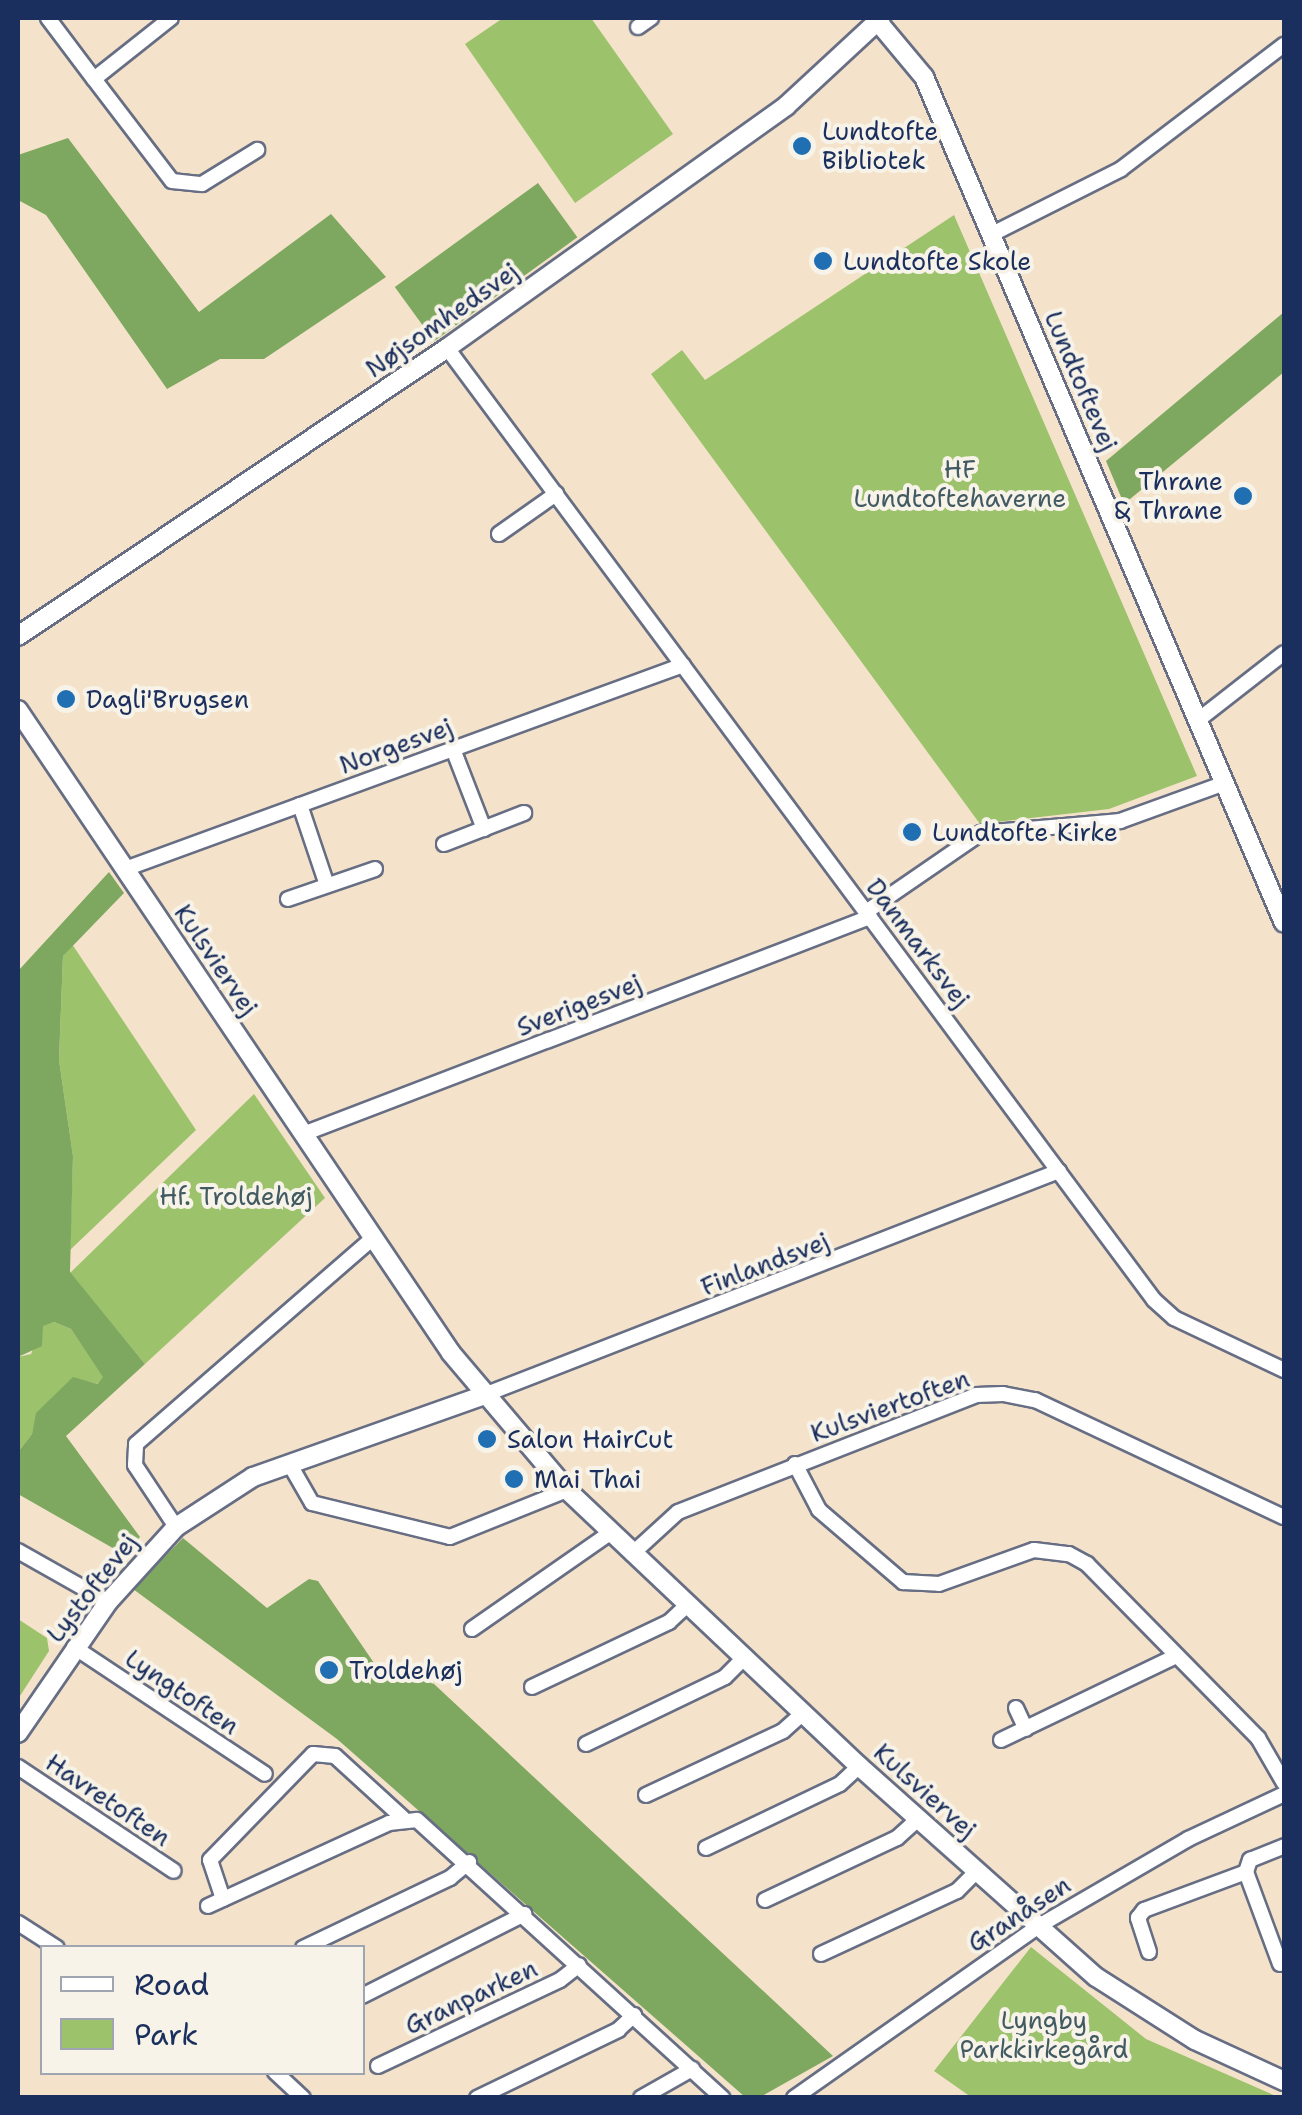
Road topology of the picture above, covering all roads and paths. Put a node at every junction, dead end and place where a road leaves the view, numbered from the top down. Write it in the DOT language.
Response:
graph roads {
  1 [pos="48,18"];
  2 [pos="171,18"];
  3 [pos="880,20"];
  4 [pos="1284,44"];
  5 [pos="94,79"];
  6 [pos="257,150"];
  7 [pos="992,234"];
  8 [pos="448,348"];
  9 [pos="556,494"];
  10 [pos="499,534"];
  11 [pos="18,636"];
  12 [pos="1284,653"];
  13 [pos="683,665"];
  14 [pos="18,710"];
  15 [pos="1198,721"];
  16 [pos="453,749"];
  17 [pos="1225,783"];
  18 [pos="300,805"];
  19 [pos="524,813"];
  20 [pos="484,828"];
  21 [pos="444,844"];
  22 [pos="124,869"];
  23 [pos="375,869"];
  24 [pos="327,886"];
  25 [pos="1279,892"];
  26 [pos="288,899"];
  27 [pos="868,915"];
  28 [pos="1284,924"];
  29 [pos="303,1134"];
  30 [pos="1060,1171"];
  31 [pos="373,1238"];
  32 [pos="1284,1370"];
  33 [pos="484,1395"];
  34 [pos="289,1464"];
  35 [pos="795,1464"];
  36 [pos="567,1490"];
  37 [pos="1284,1517"];
  38 [pos="176,1527"];
  39 [pos="610,1534"];
  40 [pos="18,1551"];
  41 [pos="632,1554"];
  42 [pos="108,1602"];
  43 [pos="686,1606"];
  44 [pos="472,1629"];
  45 [pos="74,1647"];
  46 [pos="1176,1656"];
  47 [pos="743,1658"];
  48 [pos="532,1687"];
  49 [pos="1016,1708"];
  50 [pos="802,1713"];
  51 [pos="1026,1728"];
  52 [pos="18,1733"];
  53 [pos="1001,1740"];
  54 [pos="586,1744"];
  55 [pos="859,1766"];
  56 [pos="18,1767"];
  57 [pos="264,1774"];
  58 [pos="1284,1783"];
  59 [pos="1284,1794"];
  60 [pos="646,1795"];
  61 [pos="403,1818"];
  62 [pos="918,1819"];
  63 [pos="1284,1846"];
  64 [pos="706,1848"];
  65 [pos="468,1862"];
  66 [pos="174,1871"];
  67 [pos="976,1872"];
  68 [pos="1246,1872"];
  69 [pos="223,1899"];
  70 [pos="765,1900"];
  71 [pos="208,1906"];
  72 [pos="524,1914"];
  73 [pos="18,1923"];
  74 [pos="1036,1926"];
  75 [pos="52,1945"];
  76 [pos="309,1945"];
  77 [pos="1149,1952"];
  78 [pos="821,1954"];
  79 [pos="579,1964"];
  80 [pos="1280,1964"];
  81 [pos="365,1994"];
  82 [pos="634,2016"];
  83 [pos="378,2066"];
  84 [pos="692,2069"];
  85 [pos="277,2075"];
  86 [pos="1284,2080"];
  87 [pos="304,2098"];
  88 [pos="476,2098"];
  89 [pos="642,2098"];
  90 [pos="722,2098"];
  91 [pos="794,2098"];
  1 -- 5 [label="street"];
  2 -- 5 [label="street"];
  3 -- 7 [label="street, Lundtoftevej"];
  3 -- 8 [label="street, Nøjsomhedsvej"];
  4 -- 7 [label="street"];
  5 -- 6 [label="street"];
  7 -- 15 [label="street, Lundtoftevej"];
  8 -- 9 [label="street, Danmarksvej"];
  8 -- 11 [label="street, Nøjsomhedsvej"];
  9 -- 10 [label="street"];
  9 -- 13 [label="street, Danmarksvej"];
  12 -- 15 [label="street"];
  13 -- 16 [label="street, Norgesvej"];
  13 -- 27 [label="street, Danmarksvej"];
  14 -- 22 [label="street, Kulsviervej"];
  15 -- 17 [label="street, Lundtoftevej"];
  16 -- 18 [label="street, Norgesvej"];
  16 -- 20 [label="street"];
  17 -- 25 [label="street, Lundtoftevej"];
  17 -- 27 [label="street, Sverigesvej"];
  18 -- 22 [label="street, Norgesvej"];
  18 -- 24 [label="street"];
  19 -- 20 [label="street"];
  20 -- 21 [label="street"];
  22 -- 29 [label="street, Kulsviervej"];
  23 -- 24 [label="street"];
  24 -- 26 [label="street"];
  25 -- 28 [label="street, Lundtoftevej"];
  27 -- 29 [label="street, Sverigesvej"];
  27 -- 30 [label="street, Danmarksvej"];
  29 -- 31 [label="street, Kulsviervej"];
  30 -- 32 [label="street, Danmarksvej"];
  30 -- 33 [label="street, Finlandsvej"];
  31 -- 33 [label="street, Kulsviervej"];
  31 -- 38 [label="street, Lystoftevej"];
  33 -- 34 [label="street, Lystoftevej"];
  33 -- 36 [label="street, Kulsviervej"];
  34 -- 36 [label="street"];
  34 -- 38 [label="street, Lystoftevej"];
  35 -- 37 [label="street, Kulsviertoften"];
  35 -- 41 [label="street, Kulsviertoften"];
  35 -- 46 [label="street"];
  36 -- 39 [label="street, Kulsviervej"];
  38 -- 42 [label="street, Lystoftevej"];
  39 -- 41 [label="street, Kulsviervej"];
  39 -- 44 [label="street"];
  40 -- 42 [label="street"];
  41 -- 43 [label="street, Kulsviervej"];
  42 -- 45 [label="street, Lystoftevej"];
  43 -- 47 [label="street, Kulsviervej"];
  43 -- 48 [label="street"];
  45 -- 52 [label="street, Lystoftevej"];
  45 -- 57 [label="street, Lyngtoften"];
  46 -- 51 [label="street"];
  46 -- 58 [label="street"];
  47 -- 50 [label="street, Kulsviervej"];
  47 -- 54 [label="street"];
  49 -- 51 [label="street"];
  50 -- 55 [label="street, Kulsviervej"];
  50 -- 60 [label="street"];
  51 -- 53 [label="street"];
  55 -- 62 [label="street, Kulsviervej"];
  55 -- 64 [label="street"];
  56 -- 66 [label="street, Havretoften"];
  59 -- 74 [label="street, Granåsen"];
  61 -- 65 [label="street, Granparken"];
  61 -- 69 [label="street"];
  61 -- 69 [label="street, Granparken"];
  62 -- 67 [label="street, Kulsviervej"];
  62 -- 70 [label="street"];
  63 -- 68 [label="street"];
  65 -- 72 [label="street, Granparken"];
  65 -- 76 [label="street"];
  67 -- 74 [label="street, Kulsviervej"];
  67 -- 78 [label="street"];
  68 -- 77 [label="street"];
  68 -- 80 [label="street"];
  69 -- 71 [label="street"];
  72 -- 79 [label="street, Granparken"];
  72 -- 81 [label="street, Granparken"];
  73 -- 75 [label="street"];
  74 -- 86 [label="street, Kulsviervej"];
  74 -- 91 [label="street, Granåsen"];
  79 -- 82 [label="street, Granparken"];
  79 -- 83 [label="street, Granparken"];
  82 -- 84 [label="street, Granparken"];
  82 -- 88 [label="street"];
  84 -- 89 [label="street"];
  84 -- 90 [label="street, Granparken"];
  85 -- 87 [label="street"];
}
